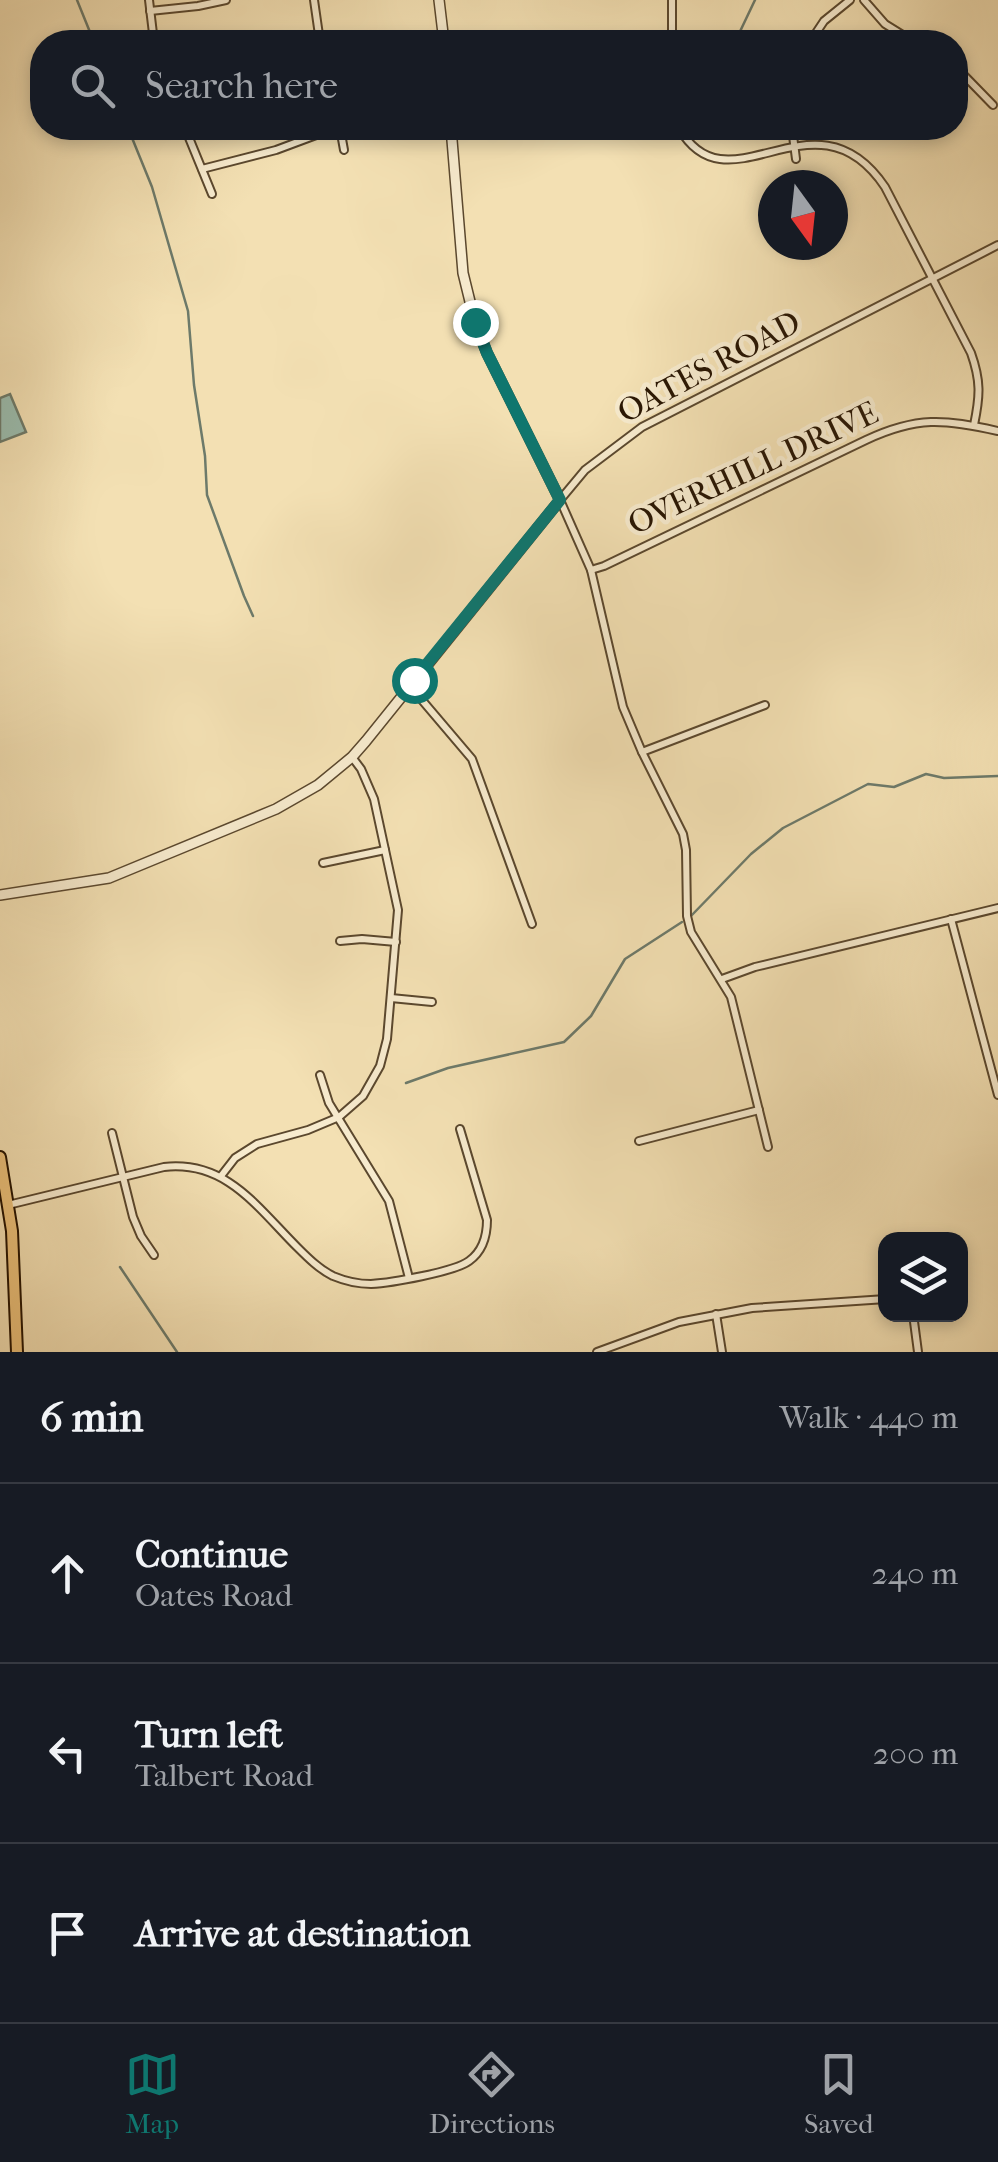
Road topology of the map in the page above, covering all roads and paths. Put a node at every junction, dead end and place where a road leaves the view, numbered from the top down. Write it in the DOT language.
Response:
graph roads {
  1 [pos="149,0"];
  2 [pos="226,0"];
  3 [pos="314,0"];
  4 [pos="439,0"];
  5 [pos="672,0"];
  6 [pos="850,0"];
  7 [pos="864,0"];
  8 [pos="150,11"];
  9 [pos="152,30"];
  10 [pos="318,30"];
  11 [pos="443,30"];
  12 [pos="672,30"];
  13 [pos="818,30"];
  14 [pos="895,30"];
  15 [pos="968,80"];
  16 [pos="993,106"];
  17 [pos="190,140"];
  18 [pos="304,140"];
  19 [pos="341,140"];
  20 [pos="452,140"];
  21 [pos="688,140"];
  22 [pos="793,140"];
  23 [pos="793,146"];
  24 [pos="344,150"];
  25 [pos="796,159"];
  26 [pos="202,168"];
  27 [pos="212,194"];
  28 [pos="998,245"];
  29 [pos="933,278"];
  30 [pos="974,426"];
  31 [pos="998,431"];
  32 [pos="560,500"];
  33 [pos="591,570"];
  34 [pos="410,686"];
  35 [pos="764,705"];
  36 [pos="642,752"];
  37 [pos="352,757"];
  38 [pos="385,850"];
  39 [pos="322,863"];
  40 [pos="0,895"];
  41 [pos="998,908"];
  42 [pos="951,919"];
  43 [pos="532,924"];
  44 [pos="340,941"];
  45 [pos="396,942"];
  46 [pos="722,979"];
  47 [pos="391,998"];
  48 [pos="432,1002"];
  49 [pos="320,1075"];
  50 [pos="998,1094"];
  51 [pos="759,1110"];
  52 [pos="338,1117"];
  53 [pos="460,1128"];
  54 [pos="112,1133"];
  55 [pos="639,1141"];
  56 [pos="768,1147"];
  57 [pos="0,1157"];
  58 [pos="222,1176"];
  59 [pos="122,1177"];
  60 [pos="8,1204"];
  61 [pos="154,1255"];
  62 [pos="409,1278"];
  63 [pos="878,1300"];
  64 [pos="716,1314"];
  65 [pos="914,1322"];
  66 [pos="17,1352"];
  67 [pos="597,1352"];
  68 [pos="722,1352"];
  69 [pos="918,1352"];
  1 -- 8 [label="street"];
  2 -- 8 [label="street"];
  3 -- 10 [label="street"];
  4 -- 11 [label="street"];
  5 -- 12 [label="street"];
  6 -- 13 [label="street"];
  7 -- 14 [label="street"];
  8 -- 9 [label="street"];
  15 -- 16 [label="street"];
  17 -- 26 [label="street"];
  18 -- 26 [label="street"];
  19 -- 24 [label="street"];
  20 -- 32 [label="street"];
  21 -- 23 [label="street"];
  22 -- 23 [label="street"];
  23 -- 25 [label="street"];
  23 -- 29 [label="street"];
  26 -- 27 [label="street"];
  28 -- 29 [label="street, OATES ROAD"];
  29 -- 30 [label="street"];
  29 -- 32 [label="street, OATES ROAD"];
  30 -- 31 [label="street, OVERHILL DRIVE"];
  30 -- 33 [label="street, OVERHILL DRIVE"];
  32 -- 33 [label="street"];
  32 -- 34 [label="street, OATES ROAD"];
  33 -- 36 [label="street"];
  34 -- 37 [label="street, OATES ROAD"];
  34 -- 43 [label="street"];
  35 -- 36 [label="street"];
  36 -- 46 [label="street"];
  37 -- 38 [label="street"];
  37 -- 40 [label="street, OATES ROAD"];
  38 -- 39 [label="street"];
  38 -- 45 [label="street"];
  41 -- 42 [label="street"];
  42 -- 46 [label="street"];
  42 -- 50 [label="street"];
  44 -- 45 [label="street"];
  45 -- 47 [label="street"];
  46 -- 51 [label="street"];
  47 -- 48 [label="street"];
  47 -- 52 [label="street"];
  49 -- 52 [label="street"];
  51 -- 55 [label="street"];
  51 -- 56 [label="street"];
  52 -- 58 [label="street"];
  52 -- 62 [label="street"];
  53 -- 62 [label="street"];
  54 -- 59 [label="street"];
  57 -- 60 [label="main road"];
  58 -- 59 [label="street"];
  58 -- 62 [label="street"];
  59 -- 60 [label="street"];
  59 -- 61 [label="street"];
  60 -- 66 [label="main road"];
  63 -- 64 [label="street"];
  64 -- 67 [label="street"];
  64 -- 68 [label="street"];
  65 -- 69 [label="street"];
}
